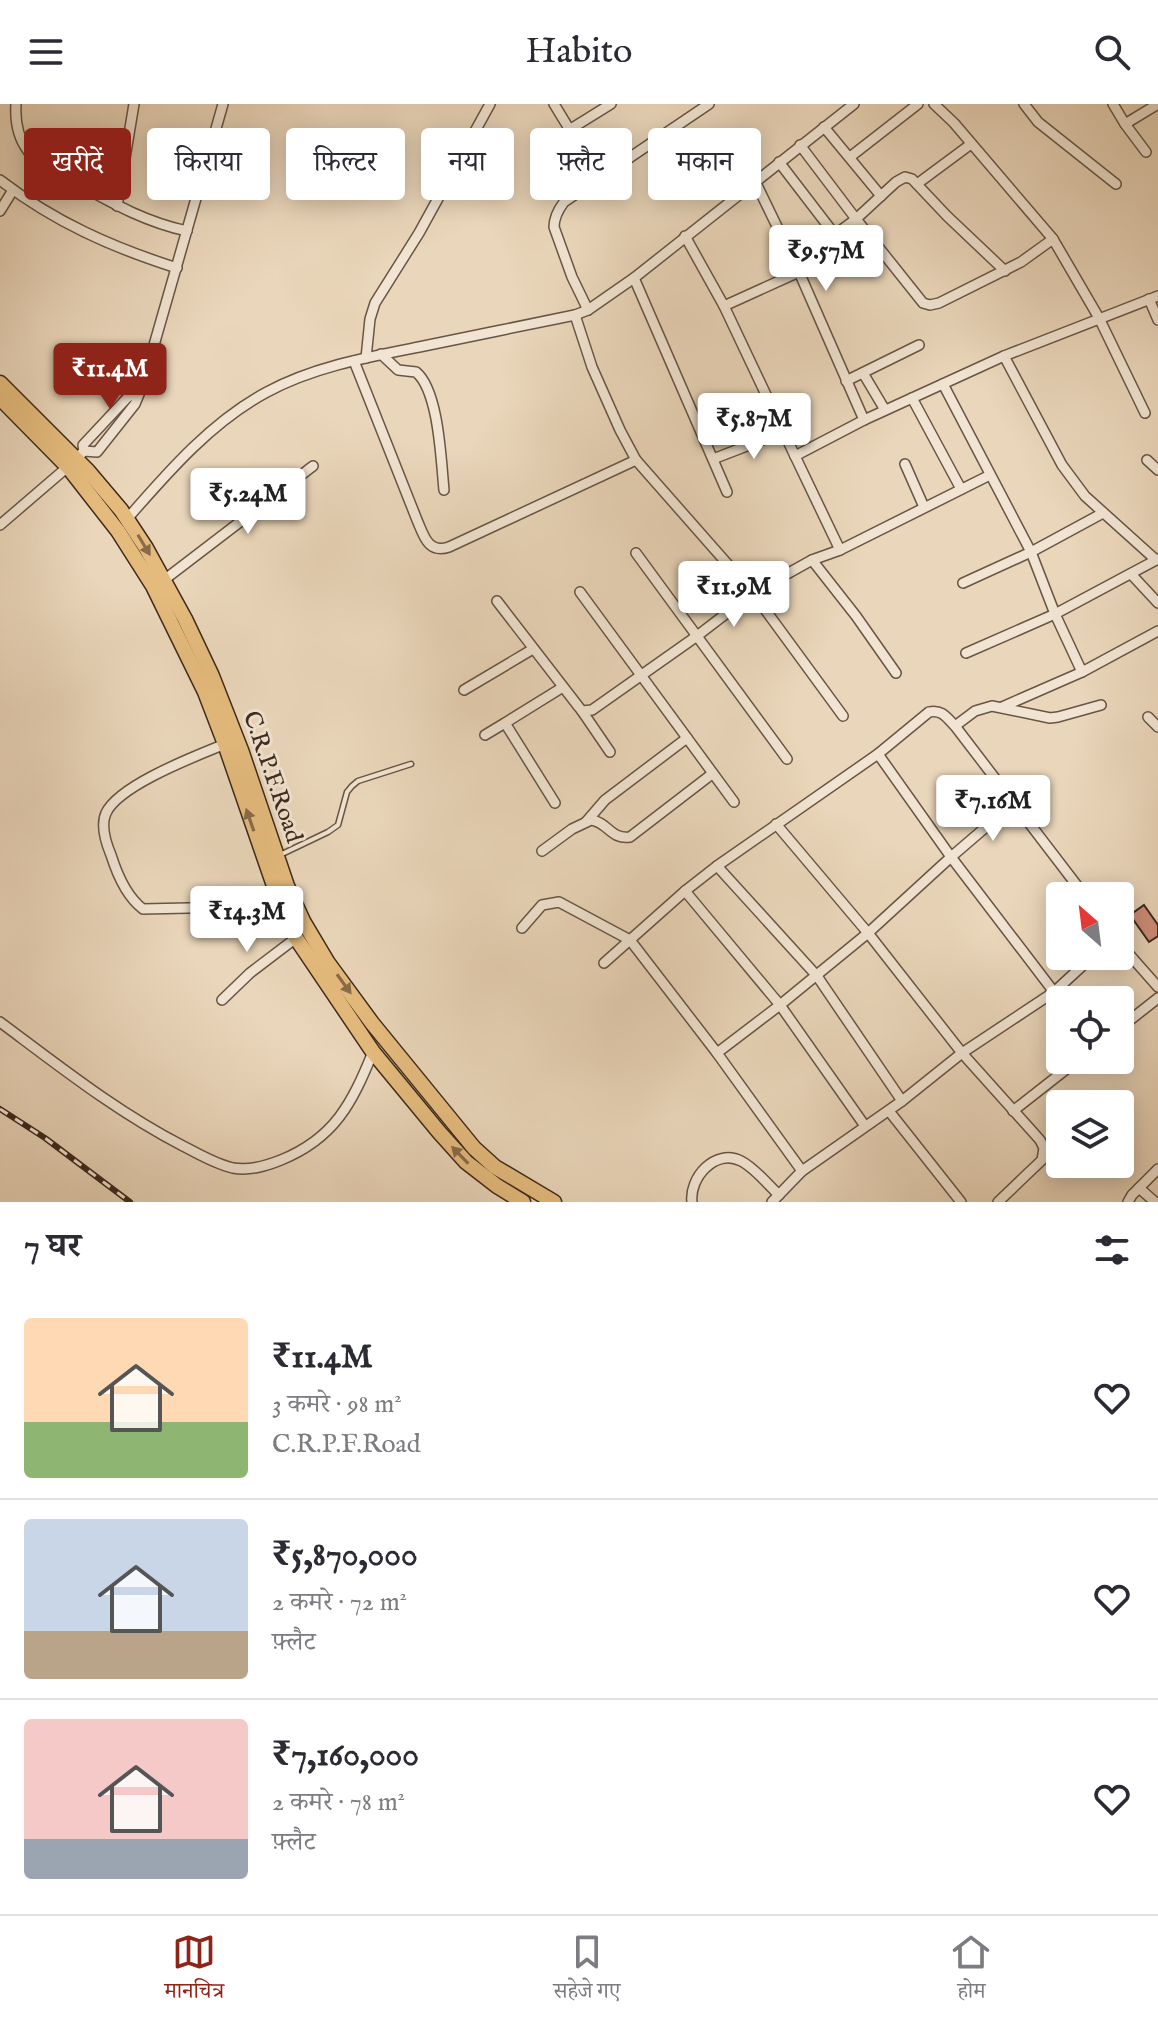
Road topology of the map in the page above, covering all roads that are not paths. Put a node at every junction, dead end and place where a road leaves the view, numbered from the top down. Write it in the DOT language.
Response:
graph roads {
  1 [pos="16,104"];
  2 [pos="134,104"];
  3 [pos="223,104"];
  4 [pos="490,104"];
  5 [pos="554,104"];
  6 [pos="611,104"];
  7 [pos="709,104"];
  8 [pos="854,104"];
  9 [pos="918,104"];
  10 [pos="934,104"];
  11 [pos="1024,104"];
  12 [pos="1113,104"];
  13 [pos="1158,104"];
  14 [pos="1125,124"];
  15 [pos="824,127"];
  16 [pos="568,128"];
  17 [pos="572,128"];
  18 [pos="971,144"];
  19 [pos="800,145"];
  20 [pos="1146,152"];
  21 [pos="632,156"];
  22 [pos="850,157"];
  23 [pos="779,162"];
  24 [pos="761,176"];
  25 [pos="0,180"];
  26 [pos="917,184"];
  27 [pos="1116,184"];
  28 [pos="13,190"];
  29 [pos="761,193"];
  30 [pos="881,196"];
  31 [pos="567,200"];
  32 [pos="731,200"];
  33 [pos="117,206"];
  34 [pos="0,211"];
  35 [pos="856,219"];
  36 [pos="187,231"];
  37 [pos="835,235"];
  38 [pos="685,236"];
  39 [pos="1053,239"];
  40 [pos="177,268"];
  41 [pos="797,268"];
  42 [pos="1005,271"];
  43 [pos="634,278"];
  44 [pos="1154,298"];
  45 [pos="724,306"];
  46 [pos="588,310"];
  47 [pos="575,315"];
  48 [pos="1099,318"];
  49 [pos="1158,320"];
  50 [pos="919,345"];
  51 [pos="381,354"];
  52 [pos="1004,356"];
  53 [pos="366,358"];
  54 [pos="354,361"];
  55 [pos="863,373"];
  56 [pos="846,381"];
  57 [pos="0,383"];
  58 [pos="943,384"];
  59 [pos="0,398"];
  60 [pos="912,398"];
  61 [pos="885,410"];
  62 [pos="1145,413"];
  63 [pos="864,420"];
  64 [pos="783,432"];
  65 [pos="795,456"];
  66 [pos="76,459"];
  67 [pos="713,459"];
  68 [pos="636,460"];
  69 [pos="1147,460"];
  70 [pos="905,464"];
  71 [pos="313,466"];
  72 [pos="1158,470"];
  73 [pos="990,475"];
  74 [pos="961,489"];
  75 [pos="444,490"];
  76 [pos="727,492"];
  77 [pos="924,507"];
  78 [pos="1103,513"];
  79 [pos="127,519"];
  80 [pos="0,525"];
  81 [pos="840,550"];
  82 [pos="1031,552"];
  83 [pos="636,553"];
  84 [pos="812,560"];
  85 [pos="1157,560"];
  86 [pos="1131,574"];
  87 [pos="164,580"];
  88 [pos="963,583"];
  89 [pos="580,592"];
  90 [pos="753,593"];
  91 [pos="497,601"];
  92 [pos="1158,603"];
  93 [pos="1055,614"];
  94 [pos="1158,631"];
  95 [pos="697,636"];
  96 [pos="533,649"];
  97 [pos="966,653"];
  98 [pos="1082,672"];
  99 [pos="896,673"];
  100 [pos="641,676"];
  101 [pos="563,687"];
  102 [pos="464,690"];
  103 [pos="1101,705"];
  104 [pos="1002,707"];
  105 [pos="582,711"];
  106 [pos="843,716"];
  107 [pos="1148,717"];
  108 [pos="505,723"];
  109 [pos="955,726"];
  110 [pos="1158,727"];
  111 [pos="485,735"];
  112 [pos="687,738"];
  113 [pos="225,744"];
  114 [pos="610,752"];
  115 [pos="878,754"];
  116 [pos="787,759"];
  117 [pos="411,764"];
  118 [pos="712,774"];
  119 [pos="734,802"];
  120 [pos="555,803"];
  121 [pos="1014,803"];
  122 [pos="586,822"];
  123 [pos="776,824"];
  124 [pos="542,851"];
  125 [pos="276,857"];
  126 [pos="951,857"];
  127 [pos="717,866"];
  128 [pos="1074,882"];
  129 [pos="685,891"];
  130 [pos="281,906"];
  131 [pos="522,928"];
  132 [pos="868,933"];
  133 [pos="296,938"];
  134 [pos="630,940"];
  135 [pos="1134,960"];
  136 [pos="604,963"];
  137 [pos="1078,970"];
  138 [pos="817,976"];
  139 [pos="1049,986"];
  140 [pos="1060,986"];
  141 [pos="1158,987"];
  142 [pos="1046,997"];
  143 [pos="1158,998"];
  144 [pos="222,1000"];
  145 [pos="780,1005"];
  146 [pos="1134,1017"];
  147 [pos="0,1022"];
  148 [pos="373,1052"];
  149 [pos="717,1053"];
  150 [pos="962,1053"];
  151 [pos="1060,1074"];
  152 [pos="902,1101"];
  153 [pos="889,1111"];
  154 [pos="1013,1111"];
  155 [pos="865,1126"];
  156 [pos="1158,1169"];
  157 [pos="802,1171"];
  158 [pos="1139,1188"];
  159 [pos="775,1199"];
  160 [pos="523,1202"];
  161 [pos="554,1202"];
  162 [pos="692,1202"];
  163 [pos="961,1202"];
  164 [pos="998,1202"];
  165 [pos="1128,1202"];
  166 [pos="1155,1202"];
  1 -- 33 [label="street"];
  2 -- 33 [label="street"];
  3 -- 36 [label="street"];
  4 -- 53 [label="street"];
  5 -- 16 [label="street"];
  6 -- 17 [label="street"];
  7 -- 21 [label="street"];
  8 -- 15 [label="street"];
  9 -- 22 [label="street"];
  10 -- 18 [label="street"];
  11 -- 27 [label="street"];
  12 -- 14 [label="street"];
  13 -- 14 [label="street"];
  14 -- 20 [label="street"];
  15 -- 19 [label="street"];
  15 -- 22 [label="street"];
  18 -- 26 [label="street"];
  18 -- 39 [label="street"];
  19 -- 23 [label="street"];
  19 -- 35 [label="street"];
  22 -- 30 [label="street"];
  23 -- 24 [label="street"];
  23 -- 37 [label="street"];
  25 -- 28 [label="street"];
  26 -- 30 [label="street"];
  26 -- 42 [label="street"];
  28 -- 34 [label="street"];
  28 -- 40 [label="street"];
  29 -- 41 [label="street"];
  30 -- 35 [label="street"];
  31 -- 46 [label="street"];
  32 -- 38 [label="street"];
  33 -- 36 [label="street"];
  35 -- 37 [label="street"];
  35 -- 42 [label="street"];
  36 -- 40 [label="street"];
  37 -- 41 [label="street"];
  38 -- 43 [label="street"];
  38 -- 45 [label="street"];
  39 -- 42 [label="street"];
  39 -- 48 [label="street"];
  40 -- 66 [label="street"];
  41 -- 45 [label="street"];
  41 -- 56 [label="street"];
  43 -- 46 [label="street"];
  43 -- 67 [label="street"];
  44 -- 48 [label="street"];
  44 -- 49 [label="street"];
  45 -- 64 [label="street"];
  46 -- 47 [label="street"];
  47 -- 51 [label="street"];
  47 -- 68 [label="street"];
  48 -- 52 [label="street"];
  48 -- 62 [label="street"];
  50 -- 55 [label="street"];
  51 -- 53 [label="street"];
  51 -- 75 [label="street"];
  52 -- 58 [label="street"];
  52 -- 78 [label="street"];
  53 -- 54 [label="street"];
  54 -- 68 [label="street"];
  54 -- 79 [label="street"];
  55 -- 56 [label="street"];
  55 -- 61 [label="street"];
  56 -- 63 [label="street"];
  57 -- 66 [label="main road, C.R.P.F.Road"];
  58 -- 60 [label="street"];
  58 -- 73 [label="street"];
  59 -- 66 [label="main road, C.R.P.F.Road"];
  60 -- 61 [label="street"];
  60 -- 74 [label="street"];
  61 -- 63 [label="street"];
  63 -- 65 [label="street"];
  64 -- 65 [label="street"];
  64 -- 67 [label="street"];
  65 -- 81 [label="street"];
  66 -- 79 [label="main road, C.R.P.F.Road"];
  66 -- 80 [label="street"];
  66 -- 113 [label="main road, C.R.P.F.Road"];
  67 -- 76 [label="street"];
  68 -- 90 [label="street"];
  69 -- 72 [label="street"];
  70 -- 77 [label="street"];
  71 -- 87 [label="street"];
  73 -- 74 [label="street"];
  73 -- 82 [label="street"];
  74 -- 77 [label="street"];
  77 -- 81 [label="street"];
  78 -- 82 [label="street"];
  78 -- 85 [label="street"];
  79 -- 87 [label="main road, C.R.P.F.Road, one-way"];
  81 -- 84 [label="street"];
  82 -- 88 [label="street"];
  82 -- 93 [label="street"];
  83 -- 95 [label="street"];
  84 -- 90 [label="street"];
  84 -- 99 [label="street"];
  85 -- 86 [label="street"];
  86 -- 92 [label="street"];
  86 -- 93 [label="street"];
  87 -- 125 [label="main road, C.R.P.F.Road"];
  89 -- 100 [label="street"];
  90 -- 95 [label="street"];
  90 -- 106 [label="street"];
  91 -- 96 [label="street"];
  93 -- 97 [label="street"];
  93 -- 98 [label="street"];
  94 -- 98 [label="street"];
  95 -- 100 [label="street"];
  95 -- 116 [label="street"];
  96 -- 101 [label="street"];
  96 -- 102 [label="street"];
  98 -- 104 [label="street"];
  100 -- 105 [label="street"];
  100 -- 112 [label="street"];
  101 -- 105 [label="street"];
  101 -- 108 [label="street"];
  103 -- 104 [label="street"];
  104 -- 109 [label="street"];
  105 -- 114 [label="street"];
  107 -- 110 [label="street"];
  108 -- 111 [label="street"];
  108 -- 120 [label="street"];
  109 -- 115 [label="street"];
  109 -- 121 [label="street"];
  112 -- 118 [label="street"];
  112 -- 122 [label="street"];
  130 -- 113 [label="main road, C.R.P.F.Road, one-way"];
  113 -- 130 [label="street"];
  115 -- 123 [label="street"];
  115 -- 126 [label="street"];
  117 -- 125 [label="lane"];
  118 -- 119 [label="street"];
  118 -- 122 [label="street"];
  121 -- 126 [label="street"];
  121 -- 128 [label="street"];
  122 -- 124 [label="street"];
  123 -- 127 [label="street"];
  123 -- 132 [label="street"];
  125 -- 161 [label="main road, C.R.P.F.Road, one-way"];
  126 -- 132 [label="street"];
  126 -- 139 [label="street"];
  127 -- 129 [label="street"];
  127 -- 138 [label="street"];
  129 -- 134 [label="street"];
  129 -- 145 [label="street"];
  130 -- 133 [label="main road, C.R.P.F.Road"];
  131 -- 134 [label="street"];
  132 -- 138 [label="street"];
  132 -- 150 [label="street"];
  133 -- 144 [label="street"];
  133 -- 148 [label="main road, C.R.P.F.Road"];
  134 -- 136 [label="street"];
  134 -- 149 [label="street"];
  135 -- 141 [label="street"];
  137 -- 140 [label="street"];
  138 -- 145 [label="street"];
  138 -- 152 [label="street"];
  142 -- 150 [label="street"];
  143 -- 146 [label="street"];
  145 -- 149 [label="street"];
  145 -- 155 [label="street"];
  147 -- 148 [label="street"];
  160 -- 148 [label="main road, C.R.P.F.Road, one-way"];
  149 -- 157 [label="street"];
  150 -- 152 [label="street"];
  150 -- 154 [label="street"];
  151 -- 154 [label="street"];
  152 -- 153 [label="street"];
  153 -- 155 [label="street"];
  153 -- 163 [label="street"];
  154 -- 164 [label="street"];
  155 -- 157 [label="street"];
  156 -- 158 [label="street"];
  157 -- 159 [label="street"];
  158 -- 165 [label="street"];
  158 -- 166 [label="street"];
  159 -- 162 [label="street"];
}
